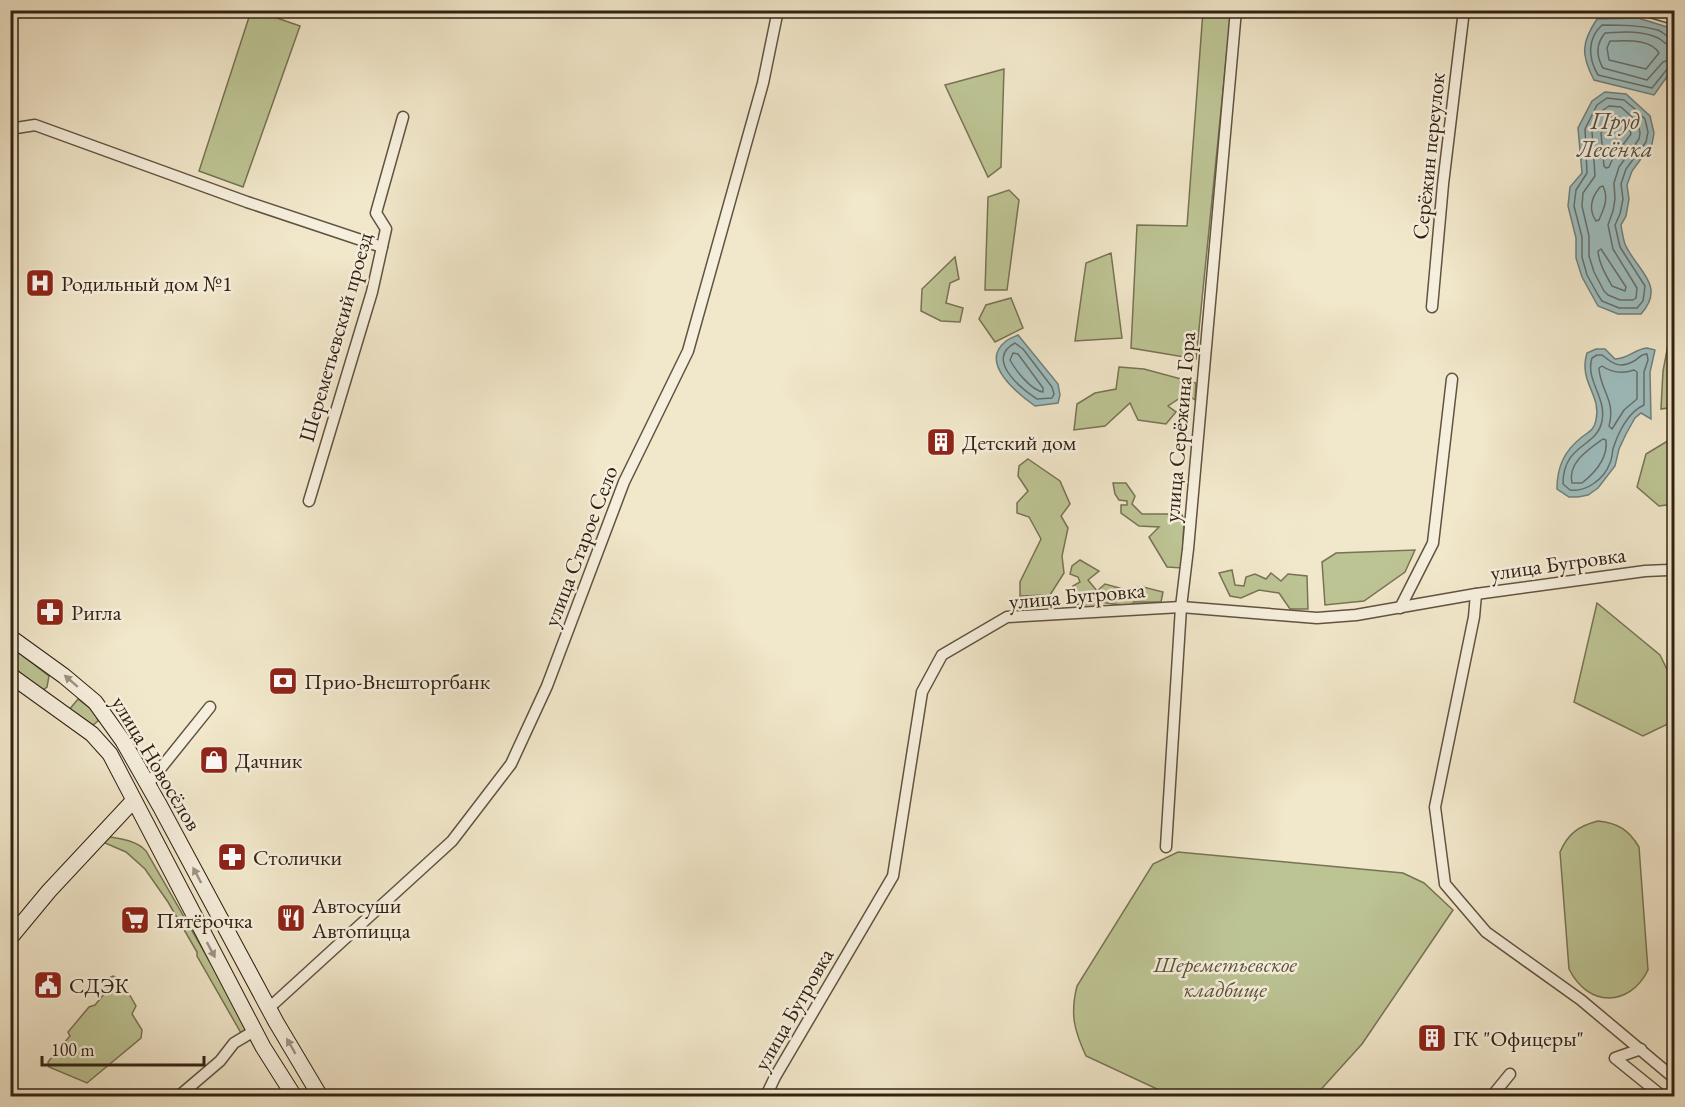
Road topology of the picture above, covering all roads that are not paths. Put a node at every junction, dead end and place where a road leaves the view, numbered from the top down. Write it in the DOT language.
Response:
graph roads {
  1 [pos="778,10"];
  2 [pos="1236,10"];
  3 [pos="1464,10"];
  4 [pos="1644,10"];
  5 [pos="1674,18"];
  6 [pos="403,117"];
  7 [pos="10,129"];
  8 [pos="381,247"];
  9 [pos="1432,307"];
  10 [pos="1452,379"];
  11 [pos="309,501"];
  12 [pos="1672,571"];
  13 [pos="1476,594"];
  14 [pos="1181,607"];
  15 [pos="1400,608"];
  16 [pos="10,637"];
  17 [pos="10,675"];
  18 [pos="210,706"];
  19 [pos="148,784"];
  20 [pos="133,801"];
  21 [pos="1166,847"];
  22 [pos="10,938"];
  23 [pos="269,1008"];
  24 [pos="254,1031"];
  25 [pos="1641,1049"];
  26 [pos="1510,1074"];
  27 [pos="1674,1078"];
  28 [pos="179,1096"];
  29 [pos="294,1096"];
  30 [pos="320,1096"];
  31 [pos="766,1096"];
  32 [pos="1492,1096"];
  33 [pos="1662,1096"];
  1 -- 23 [label="street, улица Старое Село"];
  2 -- 14 [label="street, улица Серёжина Гора"];
  3 -- 9 [label="street, Серёжин переулок"];
  4 -- 5 [label="street"];
  6 -- 8 [label="street, Шереметьевский проезд"];
  7 -- 8 [label="street"];
  8 -- 11 [label="street, Шереметьевский проезд"];
  10 -- 15 [label="street"];
  12 -- 13 [label="street, улица Бугровка"];
  13 -- 15 [label="street, улица Бугровка"];
  13 -- 25 [label="street"];
  14 -- 15 [label="street, улица Бугровка"];
  14 -- 21 [label="street, улица Серёжина Гора"];
  14 -- 31 [label="street, улица Бугровка"];
  19 -- 16 [label="main road, улица Новосёлов, one-way"];
  17 -- 20 [label="main road, улица Новосёлов"];
  18 -- 19 [label="street"];
  23 -- 19 [label="main road, улица Новосёлов, one-way"];
  20 -- 22 [label="main road"];
  20 -- 24 [label="main road, улица Новосёлов, one-way"];
  30 -- 23 [label="main road, улица Новосёлов, one-way"];
  24 -- 28 [label="street"];
  24 -- 29 [label="main road, улица Новосёлов"];
  25 -- 27 [label="street"];
  25 -- 33 [label="street"];
  26 -- 32 [label="street"];
}
